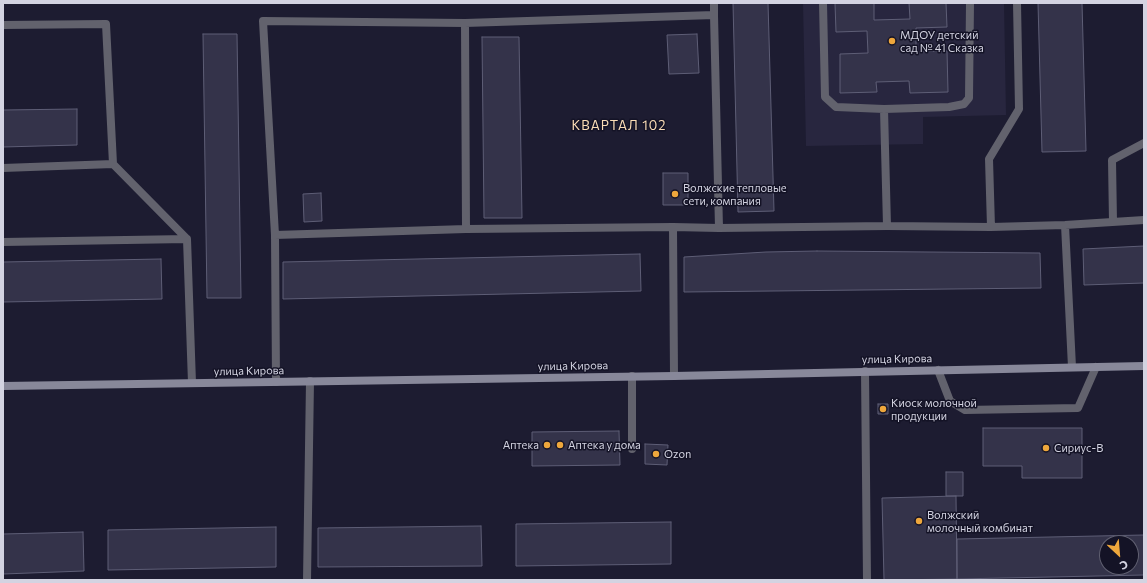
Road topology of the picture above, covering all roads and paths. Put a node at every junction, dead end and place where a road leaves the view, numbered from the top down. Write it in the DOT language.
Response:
graph roads {
  1 [pos="714,3"];
  2 [pos="823,3"];
  3 [pos="970,3"];
  4 [pos="1017,3"];
  5 [pos="714,15"];
  6 [pos="466,23"];
  7 [pos="3,25"];
  8 [pos="884,109"];
  9 [pos="1144,143"];
  10 [pos="113,164"];
  11 [pos="3,168"];
  12 [pos="1144,220"];
  13 [pos="1113,222"];
  14 [pos="1065,225"];
  15 [pos="887,226"];
  16 [pos="991,226"];
  17 [pos="673,227"];
  18 [pos="719,228"];
  19 [pos="466,229"];
  20 [pos="275,235"];
  21 [pos="187,239"];
  22 [pos="3,242"];
  23 [pos="1144,366"];
  24 [pos="1072,367"];
  25 [pos="1096,367"];
  26 [pos="938,370"];
  27 [pos="865,371"];
  28 [pos="632,376"];
  29 [pos="674,376"];
  30 [pos="310,381"];
  31 [pos="276,382"];
  32 [pos="192,383"];
  33 [pos="3,386"];
  34 [pos="632,449"];
  35 [pos="307,580"];
  36 [pos="867,580"];
  1 -- 5 [label="lane"];
  2 -- 8 [label="lane"];
  3 -- 8 [label="lane"];
  4 -- 16 [label="lane"];
  5 -- 6 [label="lane"];
  5 -- 18 [label="lane"];
  6 -- 19 [label="lane"];
  6 -- 20 [label="lane"];
  7 -- 10 [label="lane"];
  8 -- 15 [label="lane"];
  9 -- 13 [label="lane"];
  10 -- 11 [label="lane"];
  10 -- 21 [label="lane"];
  12 -- 13 [label="lane"];
  13 -- 14 [label="lane"];
  14 -- 16 [label="lane"];
  14 -- 24 [label="lane"];
  15 -- 16 [label="lane"];
  15 -- 18 [label="lane"];
  17 -- 18 [label="lane"];
  17 -- 19 [label="lane"];
  17 -- 29 [label="lane"];
  19 -- 20 [label="lane"];
  20 -- 31 [label="lane"];
  21 -- 22 [label="lane"];
  21 -- 32 [label="lane"];
  23 -- 25 [label="street, улица Кирова"];
  24 -- 25 [label="street, улица Кирова"];
  24 -- 26 [label="street, улица Кирова"];
  25 -- 26 [label="lane"];
  26 -- 27 [label="street, улица Кирова"];
  27 -- 29 [label="street, улица Кирова"];
  27 -- 36 [label="lane"];
  28 -- 29 [label="street, улица Кирова"];
  28 -- 30 [label="street, улица Кирова"];
  28 -- 34 [label="lane"];
  30 -- 31 [label="street, улица Кирова"];
  30 -- 35 [label="lane"];
  31 -- 32 [label="street, улица Кирова"];
  32 -- 33 [label="street, улица Кирова"];
}
